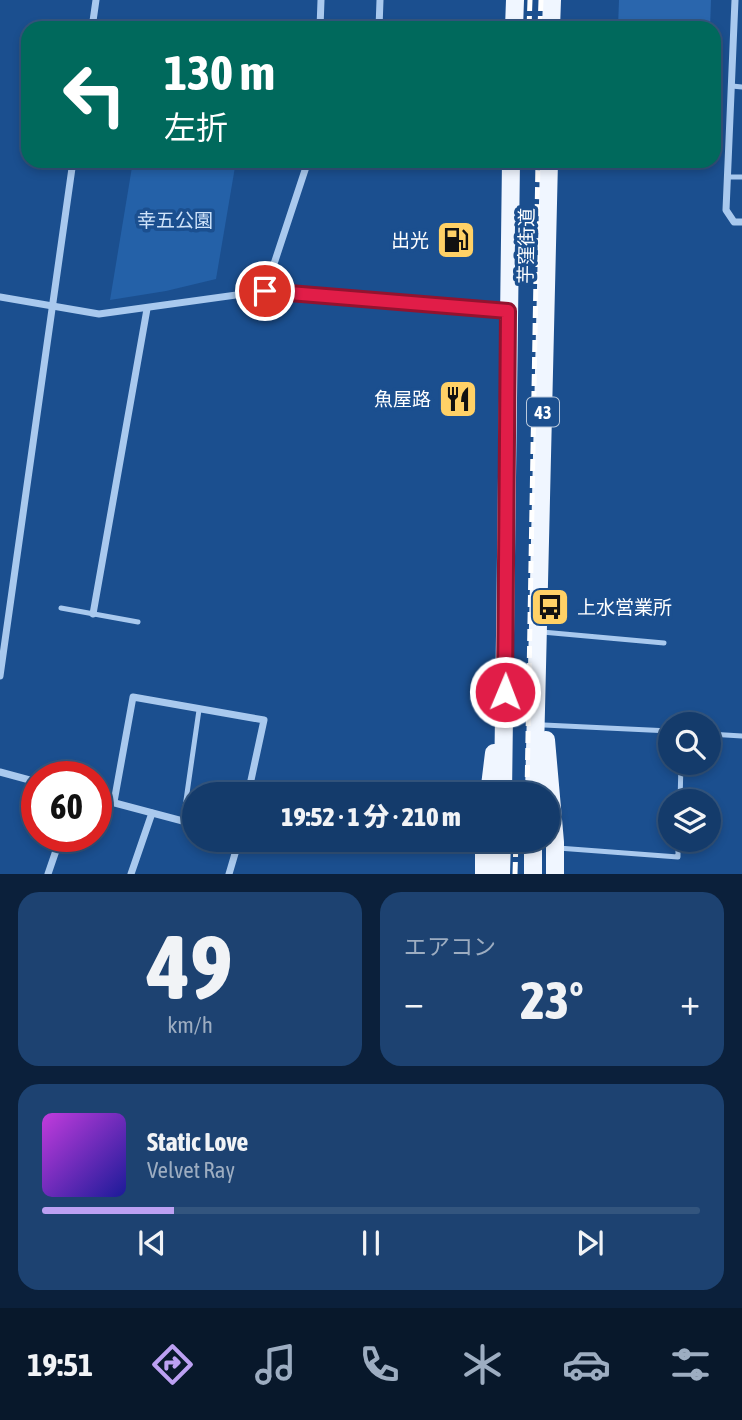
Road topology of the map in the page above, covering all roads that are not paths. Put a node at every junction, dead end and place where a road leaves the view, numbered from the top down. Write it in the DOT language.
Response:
graph roads {
  1 [pos="96,0"];
  2 [pos="321,0"];
  3 [pos="380,0"];
  4 [pos="515,0"];
  5 [pos="552,0"];
  6 [pos="735,0"];
  7 [pos="93,21"];
  8 [pos="320,21"];
  9 [pos="379,21"];
  10 [pos="514,21"];
  11 [pos="551,21"];
  12 [pos="732,86"];
  13 [pos="742,87"];
  14 [pos="72,168"];
  15 [pos="306,168"];
  16 [pos="511,168"];
  17 [pos="549,168"];
  18 [pos="727,177"];
  19 [pos="742,177"];
  20 [pos="742,222"];
  21 [pos="265,291"];
  22 [pos="0,297"];
  23 [pos="52,306"];
  24 [pos="147,309"];
  25 [pos="508,311"];
  26 [pos="61,608"];
  27 [pos="93,614"];
  28 [pos="138,622"];
  29 [pos="539,632"];
  30 [pos="664,643"];
  31 [pos="538,663"];
  32 [pos="506,667"];
  33 [pos="0,676"];
  34 [pos="199,710"];
  35 [pos="544,725"];
  36 [pos="658,730"];
  37 [pos="721,735"];
  38 [pos="742,736"];
  39 [pos="0,772"];
  40 [pos="21,778"];
  41 [pos="189,782"];
  42 [pos="251,782"];
  43 [pos="491,782"];
  44 [pos="503,782"];
  45 [pos="534,782"];
  46 [pos="549,782"];
  47 [pos="114,802"];
  48 [pos="152,813"];
  49 [pos="182,821"];
  50 [pos="560,847"];
  51 [pos="56,852"];
  52 [pos="235,852"];
  53 [pos="484,852"];
  54 [pos="502,852"];
  55 [pos="533,852"];
  56 [pos="555,852"];
  57 [pos="678,852"];
  58 [pos="48,874"];
  59 [pos="131,874"];
  60 [pos="229,874"];
  61 [pos="484,874"];
  62 [pos="501,874"];
  63 [pos="533,874"];
  64 [pos="555,874"];
  1 -- 7 [label="street"];
  2 -- 8 [label="street"];
  3 -- 9 [label="street"];
  4 -- 10 [label="main road"];
  5 -- 11 [label="main road"];
  6 -- 12 [label="street"];
  12 -- 13 [label="lane"];
  12 -- 18 [label="street"];
  14 -- 23 [label="street"];
  15 -- 21 [label="street"];
  16 -- 25 [label="main road, 芋窪街道 / 43"];
  17 -- 29 [label="main road, 芋窪街道 / 43"];
  18 -- 19 [label="lane"];
  18 -- 20 [label="street"];
  21 -- 24 [label="street"];
  21 -- 25 [label="street"];
  22 -- 23 [label="street"];
  23 -- 24 [label="street"];
  23 -- 33 [label="street"];
  24 -- 27 [label="street"];
  25 -- 32 [label="main road, 芋窪街道 / 43"];
  26 -- 27 [label="lane"];
  27 -- 28 [label="lane"];
  29 -- 30 [label="lane"];
  29 -- 31 [label="main road, 芋窪街道 / 43"];
  31 -- 35 [label="main road"];
  31 -- 45 [label="main road, 芋窪街道 / 43"];
  32 -- 43 [label="main road"];
  32 -- 44 [label="main road, 芋窪街道 / 43"];
  34 -- 41 [label="lane"];
  34 -- 42 [label="street"];
  34 -- 47 [label="street"];
  35 -- 36 [label="lane"];
  35 -- 46 [label="main road"];
  37 -- 38 [label="lane"];
  39 -- 40 [label="street"];
  47 -- 48 [label="street"];
  48 -- 49 [label="street"];
  48 -- 59 [label="street"];
  50 -- 57 [label="lane"];
  51 -- 58 [label="street"];
  52 -- 60 [label="street"];
  53 -- 61 [label="main road"];
  54 -- 62 [label="main road"];
  55 -- 63 [label="main road"];
  56 -- 64 [label="main road"];
}
